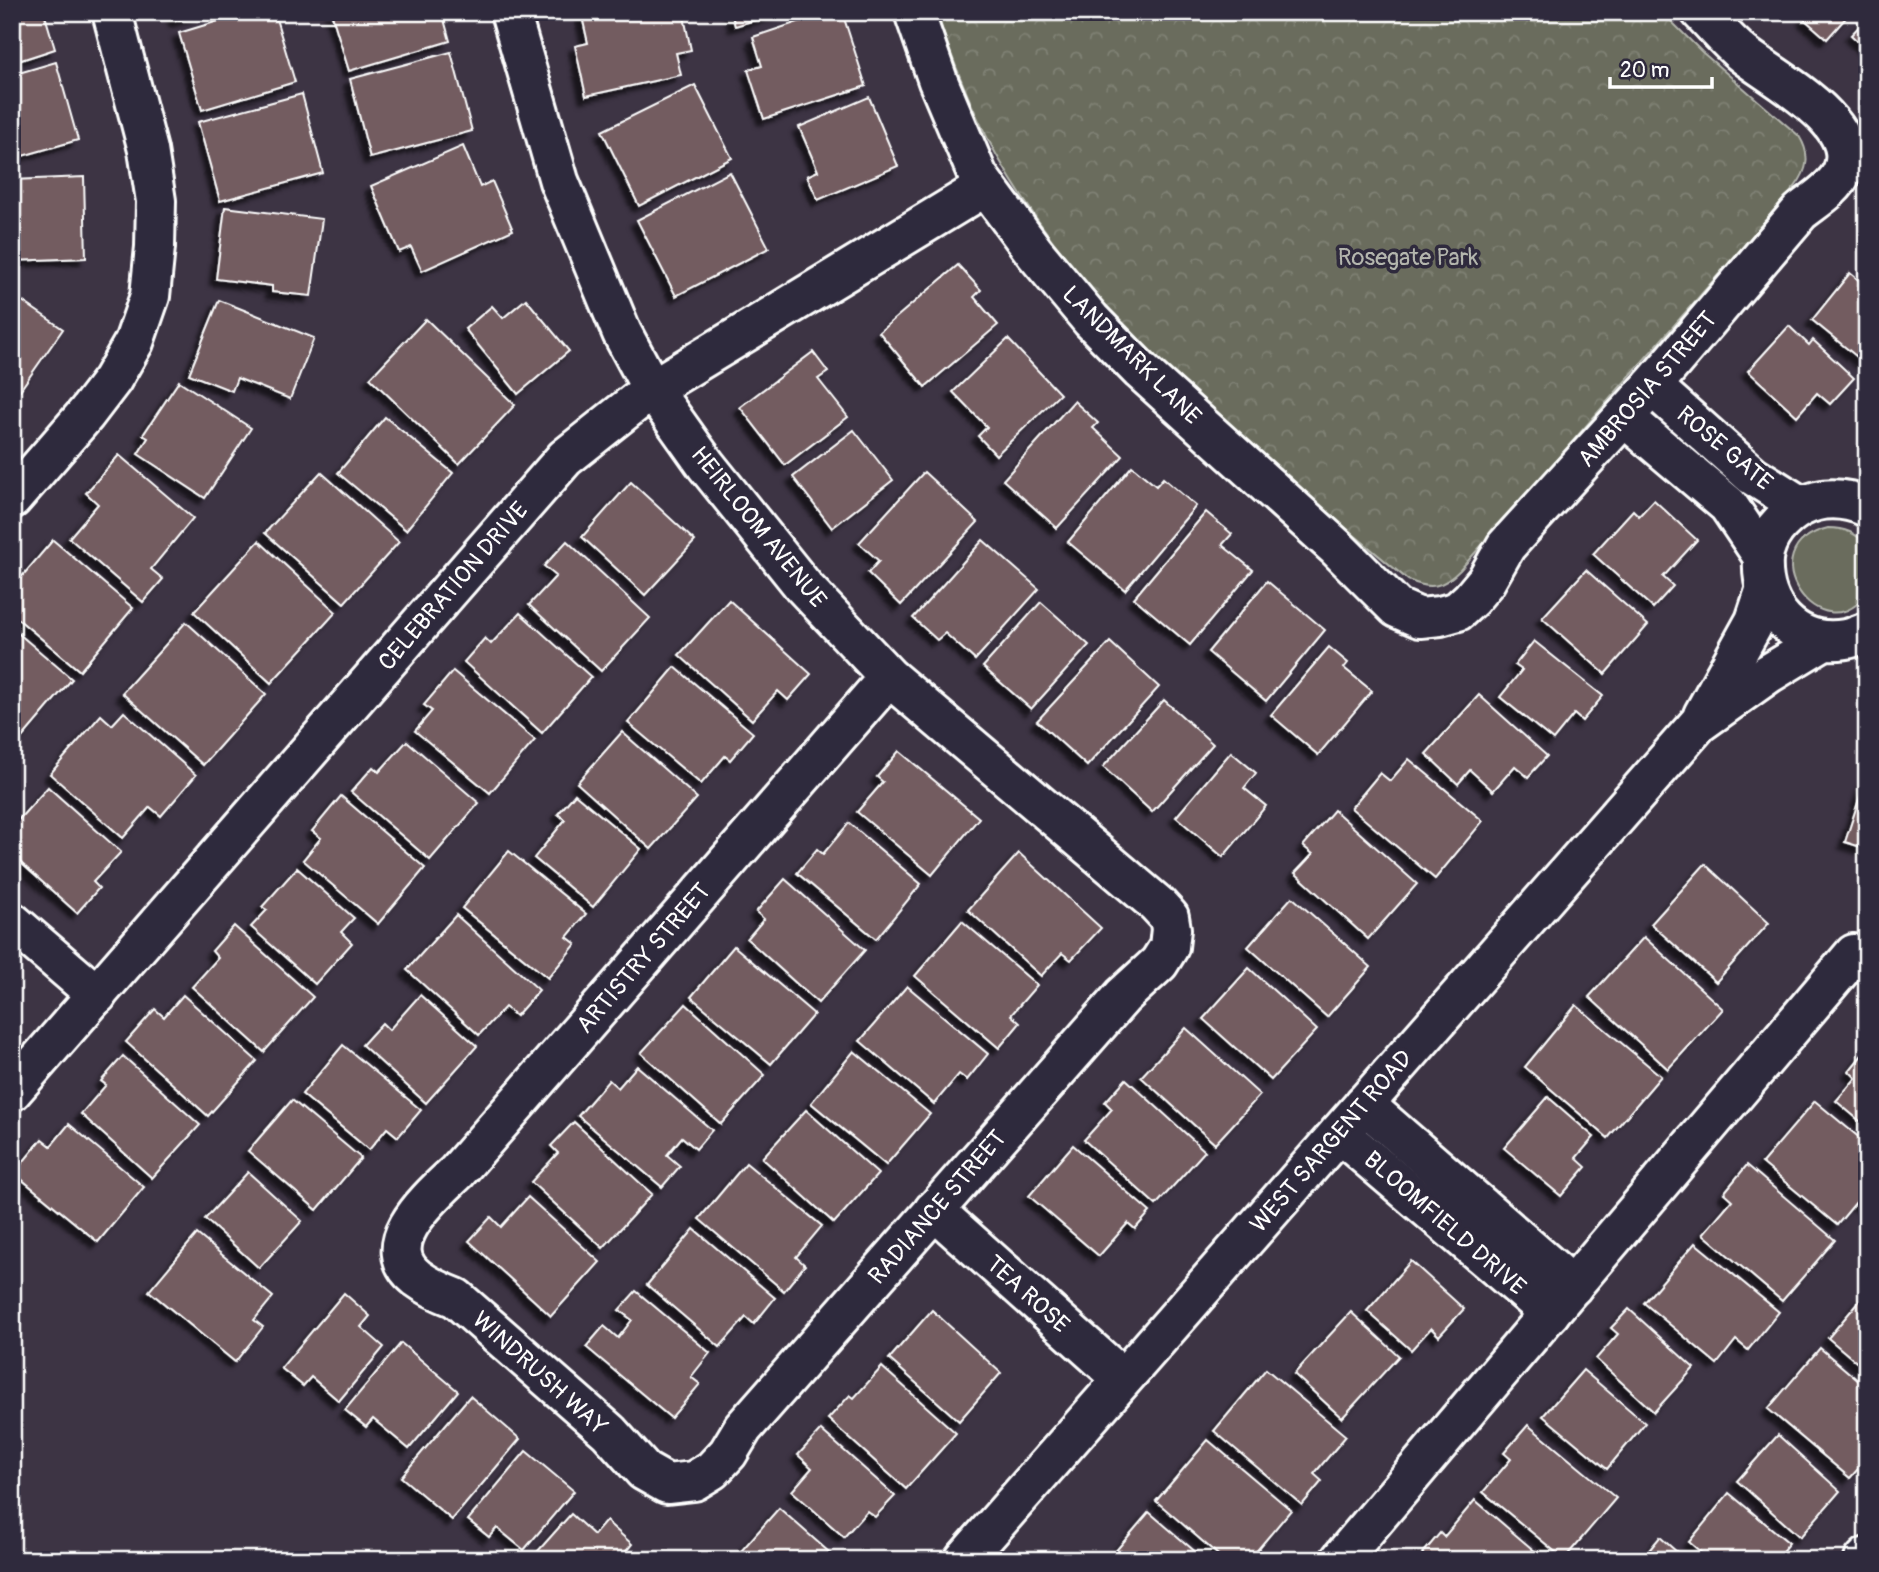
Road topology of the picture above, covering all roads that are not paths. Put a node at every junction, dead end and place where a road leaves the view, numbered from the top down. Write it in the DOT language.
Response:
graph roads {
  1 [pos="112,12"];
  2 [pos="510,12"];
  3 [pos="914,12"];
  4 [pos="1701,12"];
  5 [pos="985,187"];
  6 [pos="1653,386"];
  7 [pos="652,389"];
  8 [pos="1624,417"];
  9 [pos="12,499"];
  10 [pos="1861,499"];
  11 [pos="1801,506"];
  12 [pos="1764,574"];
  13 [pos="1440,617"];
  14 [pos="1867,632"];
  15 [pos="1824,640"];
  16 [pos="889,677"];
  17 [pos="1699,723"];
  18 [pos="12,922"];
  19 [pos="1171,929"];
  20 [pos="1854,954"];
  21 [pos="97,995"];
  22 [pos="12,1091"];
  23 [pos="1364,1104"];
  24 [pos="1339,1133"];
  25 [pos="934,1210"];
  26 [pos="402,1242"];
  27 [pos="1561,1300"];
  28 [pos="1122,1378"];
  29 [pos="694,1481"];
  30 [pos="964,1560"];
  31 [pos="1340,1560"];
  1 -- 9 [label="street"];
  2 -- 7 [label="street, HEIRLOOM AVENUE"];
  3 -- 5 [label="street, LANDMARK LANE"];
  4 -- 6 [label="street, AMBROSIA STREET"];
  5 -- 7 [label="street, CELEBRATION DRIVE"];
  5 -- 13 [label="street, LANDMARK LANE"];
  6 -- 8 [label="street, AMBROSIA STREET"];
  6 -- 11 [label="street, ROSE GATE"];
  7 -- 16 [label="street, HEIRLOOM AVENUE"];
  7 -- 21 [label="street, CELEBRATION DRIVE"];
  8 -- 12 [label="street, ROSE GATE"];
  8 -- 13 [label="street, AMBROSIA STREET"];
  10 -- 11 [label="street"];
  11 -- 12 [label="street, WEST SARGENT ROAD"];
  12 -- 15 [label="street, ROSE GATE"];
  12 -- 17 [label="street, WEST SARGENT ROAD"];
  14 -- 15 [label="street"];
  15 -- 17 [label="street, WEST SARGENT ROAD"];
  16 -- 19 [label="street, HEIRLOOM AVENUE"];
  16 -- 26 [label="street, ARTISTRY STREET"];
  17 -- 23 [label="street, WEST SARGENT ROAD"];
  18 -- 21 [label="street"];
  19 -- 25 [label="street, RADIANCE STREET"];
  20 -- 27 [label="street"];
  21 -- 22 [label="street, CELEBRATION DRIVE"];
  23 -- 24 [label="street, WEST SARGENT ROAD"];
  23 -- 27 [label="street, BLOOMFIELD DRIVE"];
  24 -- 27 [label="street, BLOOMFIELD DRIVE"];
  24 -- 28 [label="street, WEST SARGENT ROAD"];
  25 -- 28 [label="street, TEA ROSE"];
  25 -- 29 [label="street, RADIANCE STREET"];
  26 -- 29 [label="street, WINDRUSH WAY"];
  27 -- 31 [label="street"];
  28 -- 30 [label="street, WEST SARGENT ROAD"];
}
